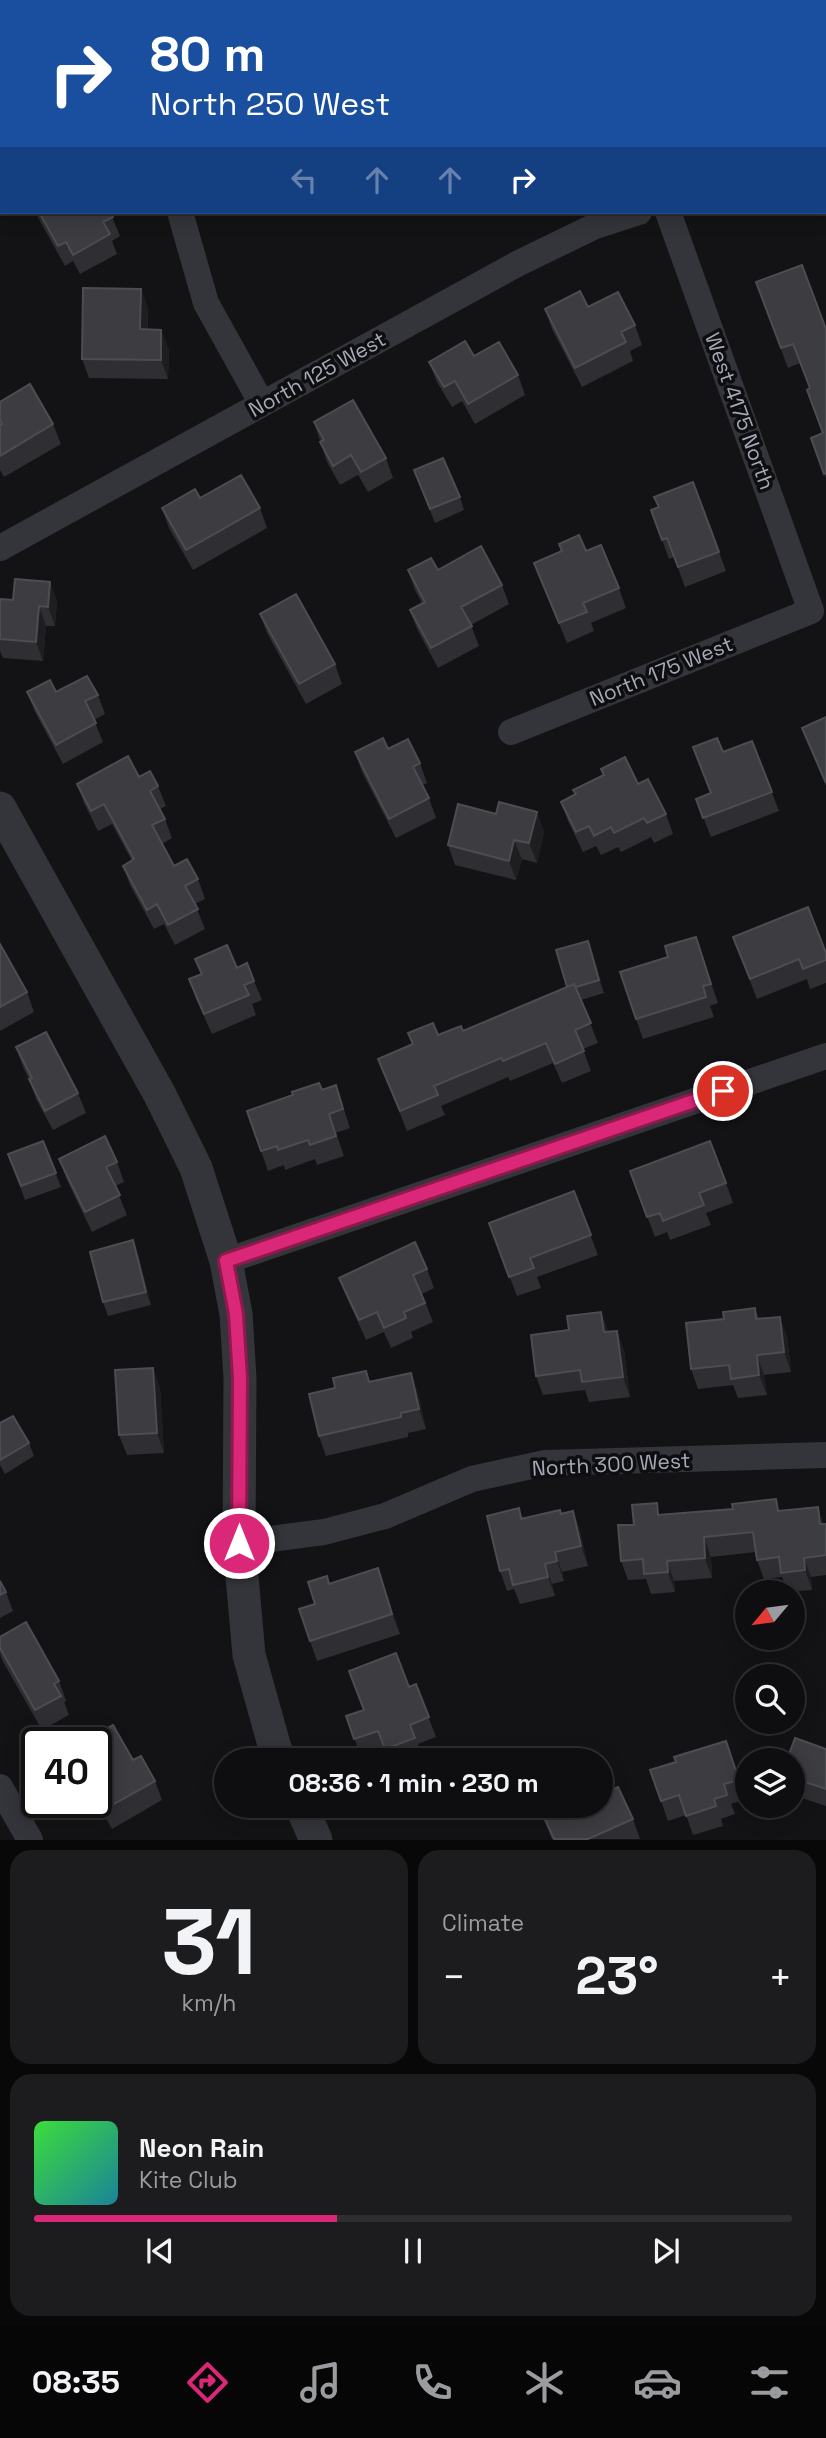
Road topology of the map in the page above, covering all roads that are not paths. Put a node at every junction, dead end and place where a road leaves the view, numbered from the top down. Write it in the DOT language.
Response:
graph roads {
  1 [pos="181,214"];
  2 [pos="633,214"];
  3 [pos="669,214"];
  4 [pos="262,404"];
  5 [pos="0,548"];
  6 [pos="811,611"];
  7 [pos="511,732"];
  8 [pos="0,808"];
  9 [pos="826,1056"];
  10 [pos="226,1261"];
  11 [pos="826,1455"];
  12 [pos="239,1543"];
  13 [pos="275,1748"];
  14 [pos="0,1787"];
  15 [pos="306,1818"];
  16 [pos="30,1839"];
  17 [pos="316,1839"];
  1 -- 4 [label="street"];
  2 -- 4 [label="street, North 125 West"];
  3 -- 6 [label="street, West 4175 North"];
  4 -- 5 [label="street, North 125 West"];
  6 -- 7 [label="street, North 175 West"];
  8 -- 10 [label="street"];
  9 -- 10 [label="street"];
  10 -- 12 [label="street"];
  11 -- 12 [label="street, North 300 West"];
  12 -- 13 [label="street"];
  14 -- 16 [label="street"];
  15 -- 17 [label="street"];
}
